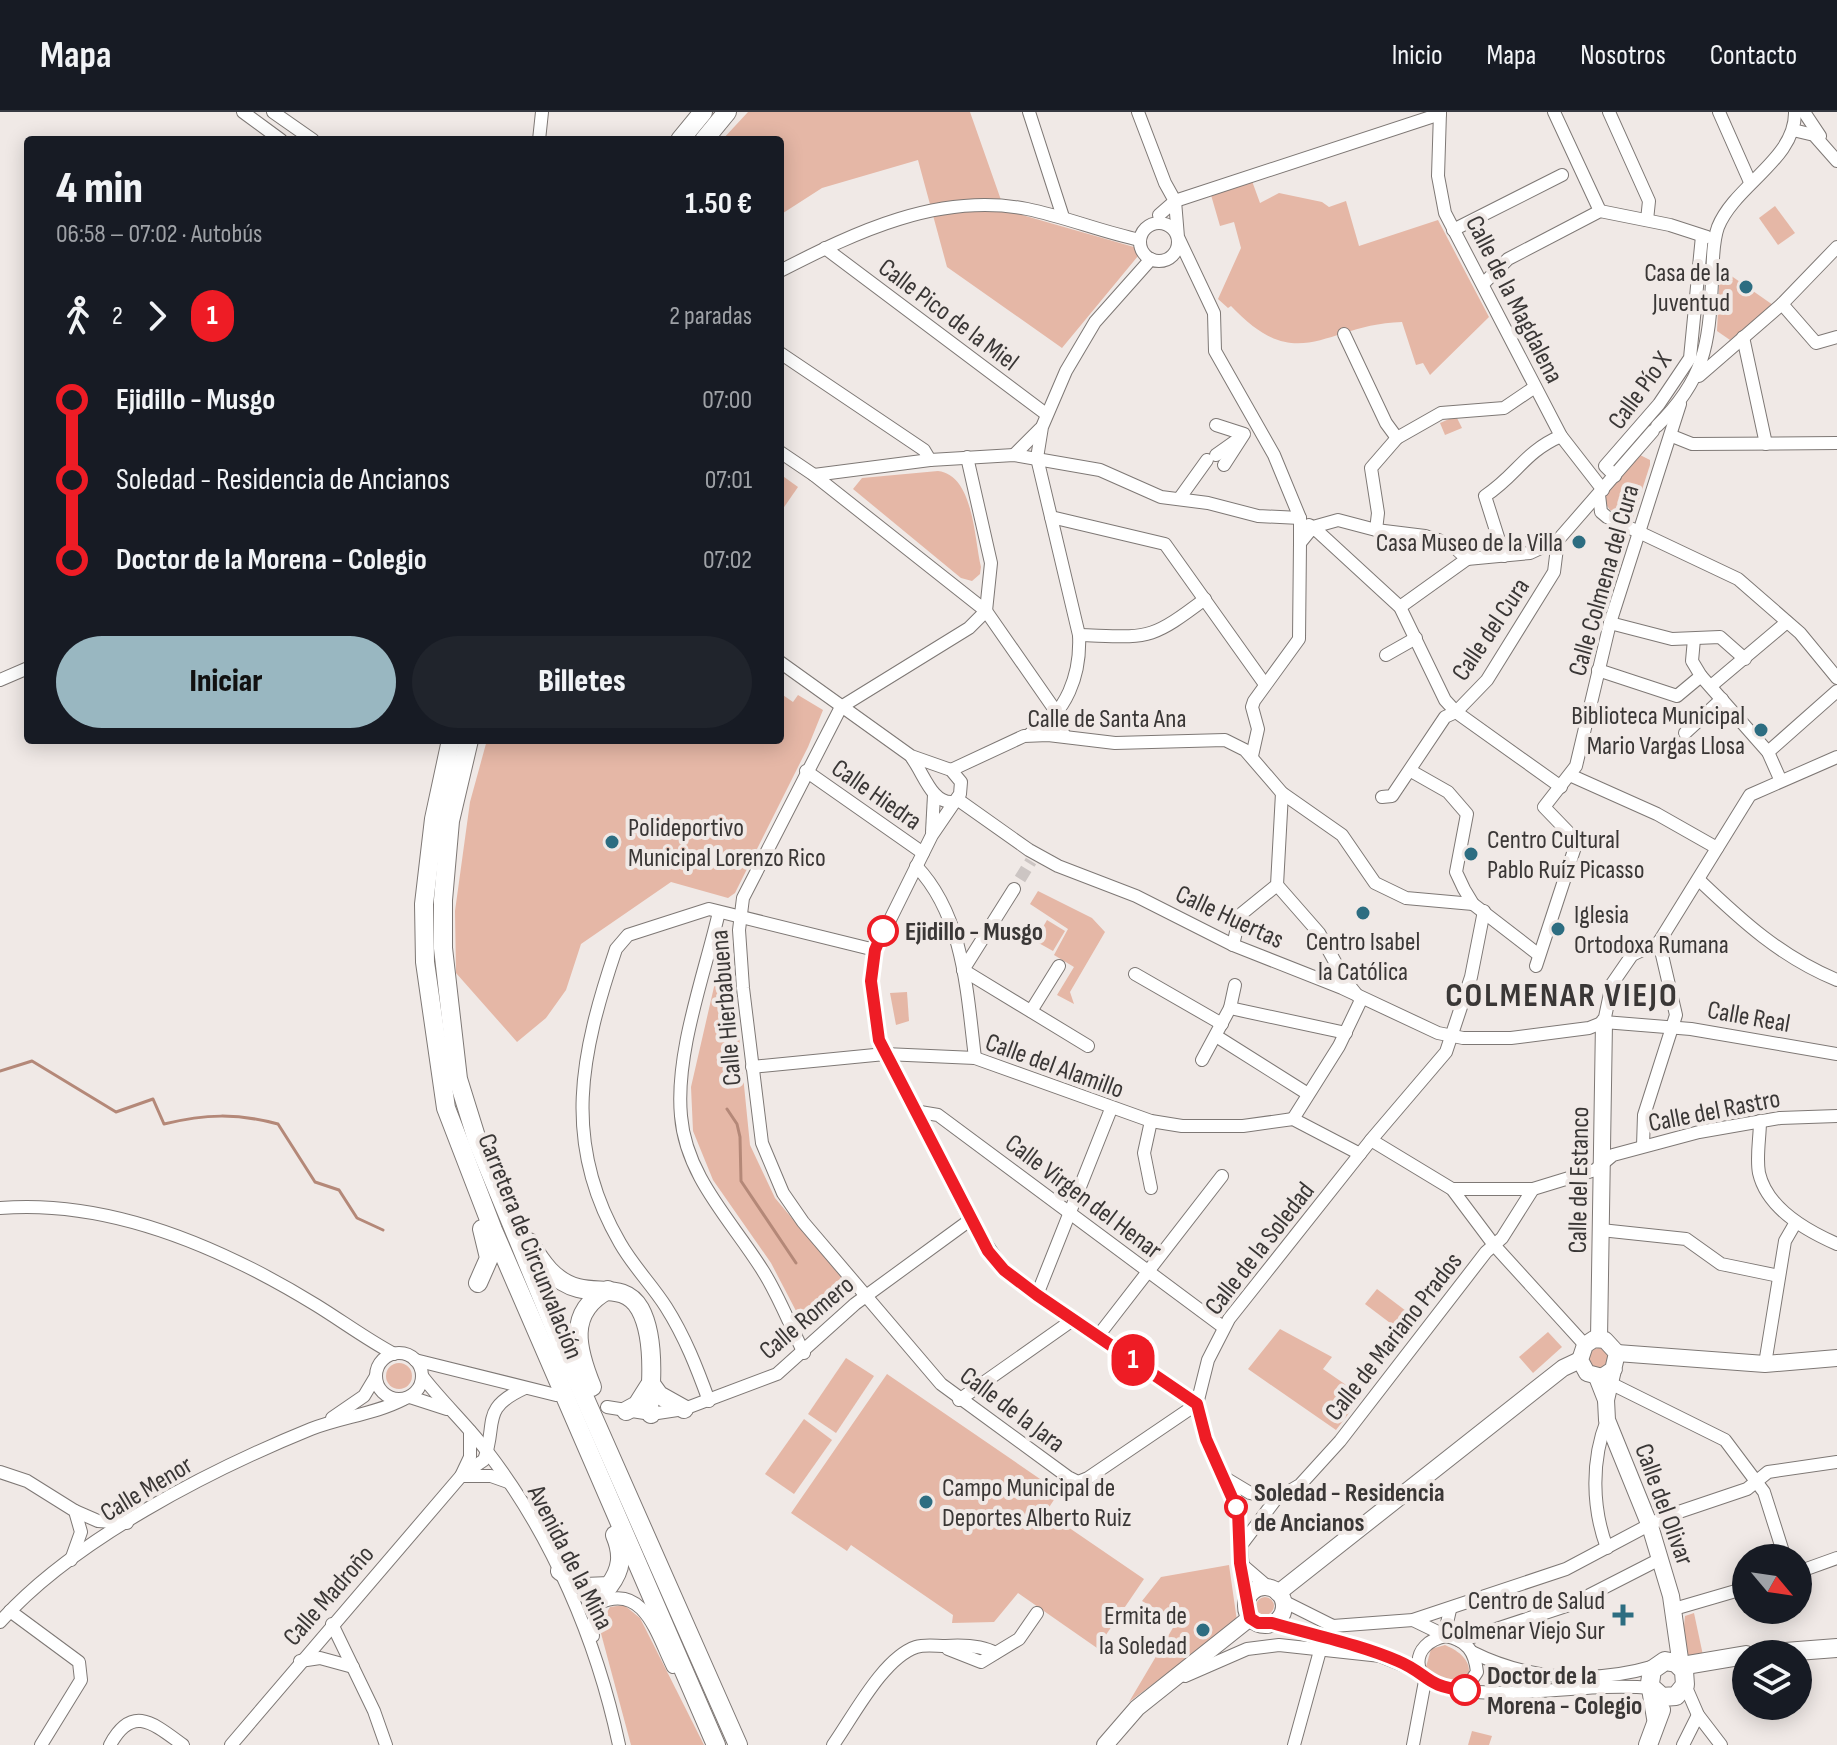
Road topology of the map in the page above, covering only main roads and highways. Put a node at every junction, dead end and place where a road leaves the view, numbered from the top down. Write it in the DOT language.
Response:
graph roads {
  1 [pos="703,112"];
  2 [pos="727,112"];
  3 [pos="683,136"];
  4 [pos="707,136"];
  5 [pos="450,744"];
  6 [pos="468,744"];
  7 [pos="446,1108"];
  8 [pos="477,1140"];
  9 [pos="478,1283"];
  10 [pos="608,1290"];
  11 [pos="651,1384"];
  12 [pos="616,1409"];
  13 [pos="684,1409"];
  14 [pos="651,1414"];
  15 [pos="584,1437"];
  16 [pos="632,1507"];
  17 [pos="560,1571"];
  18 [pos="1837,1648"];
  19 [pos="1812,1650"];
  20 [pos="1837,1657"];
  21 [pos="1812,1659"];
  22 [pos="1732,1660"];
  23 [pos="1732,1667"];
  24 [pos="1684,1678"];
  25 [pos="1652,1688"];
  26 [pos="1669,1698"];
  27 [pos="1656,1718"];
  28 [pos="738,1741"];
  29 [pos="716,1745"];
  30 [pos="1648,1745"];
  1 -- 3 [label="main road"];
  2 -- 4 [label="main road"];
  5 -- 7 [label="main road, Carretera de Circunvalación"];
  6 -- 8 [label="main road, Carretera de Circunvalación"];
  7 -- 9 [label="main road"];
  7 -- 15 [label="main road, Carretera de Circunvalación"];
  8 -- 10 [label="main road"];
  8 -- 16 [label="main road, Carretera de Circunvalación"];
  10 -- 11 [label="main road"];
  10 -- 16 [label="main road"];
  11 -- 12 [label="main road"];
  11 -- 13 [label="main road"];
  11 -- 14 [label="main road"];
  15 -- 17 [label="main road"];
  15 -- 29 [label="main road, Carretera de Circunvalación"];
  16 -- 28 [label="main road, Carretera de Circunvalación"];
  18 -- 19 [label="main road"];
  20 -- 21 [label="main road"];
  22 -- 24 [label="main road"];
  23 -- 24 [label="main road"];
  24 -- 25 [label="main road"];
  24 -- 26 [label="main road"];
  25 -- 26 [label="main road"];
  25 -- 27 [label="main road"];
  26 -- 27 [label="main road"];
  27 -- 30 [label="main road"];
}
